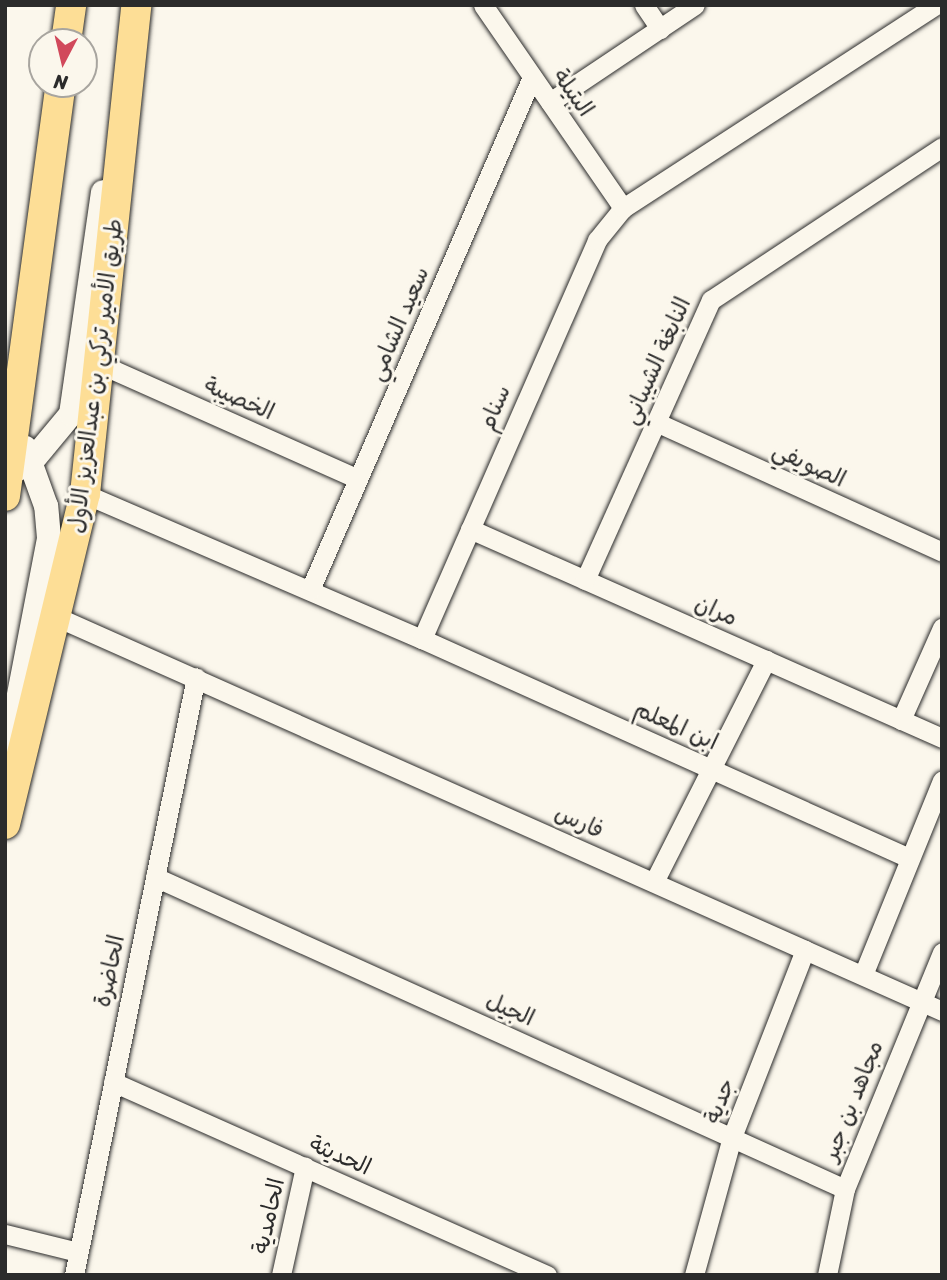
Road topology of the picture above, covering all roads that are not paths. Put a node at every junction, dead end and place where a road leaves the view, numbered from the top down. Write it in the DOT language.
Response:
graph roads {
  1 [pos="71,5"];
  2 [pos="134,5"];
  3 [pos="483,5"];
  4 [pos="644,5"];
  5 [pos="695,5"];
  6 [pos="933,11"];
  7 [pos="68,28"];
  8 [pos="660,29"];
  9 [pos="532,76"];
  10 [pos="59,98"];
  11 [pos="550,102"];
  12 [pos="942,146"];
  13 [pos="623,208"];
  14 [pos="100,364"];
  15 [pos="656,422"];
  16 [pos="9,436"];
  17 [pos="13,478"];
  18 [pos="358,479"];
  19 [pos="85,494"];
  20 [pos="470,529"];
  21 [pos="942,552"];
  22 [pos="585,580"];
  23 [pos="310,590"];
  24 [pos="59,618"];
  25 [pos="942,628"];
  26 [pos="422,639"];
  27 [pos="766,660"];
  28 [pos="196,677"];
  29 [pos="901,720"];
  30 [pos="942,738"];
  31 [pos="5,767"];
  32 [pos="712,769"];
  33 [pos="942,780"];
  34 [pos="5,824"];
  35 [pos="909,858"];
  36 [pos="155,877"];
  37 [pos="654,883"];
  38 [pos="805,950"];
  39 [pos="942,952"];
  40 [pos="863,975"];
  41 [pos="921,1002"];
  42 [pos="942,1011"];
  43 [pos="113,1082"];
  44 [pos="732,1137"];
  45 [pos="305,1167"];
  46 [pos="845,1189"];
  47 [pos="5,1234"];
  48 [pos="78,1252"];
  49 [pos="503,1265"];
  50 [pos="74,1275"];
  51 [pos="281,1275"];
  52 [pos="547,1275"];
  53 [pos="694,1275"];
  54 [pos="827,1275"];
  1 -- 7 [label="main road"];
  2 -- 14 [label="main road, طريق الأمير تركي بن عبدالعزيز الأول"];
  2 -- 17 [label="street"];
  3 -- 9 [label="street, البتيلة"];
  4 -- 8 [label="street"];
  5 -- 8 [label="street"];
  6 -- 13 [label="street, سنام"];
  8 -- 11 [label="street"];
  9 -- 11 [label="street, البتيلة"];
  9 -- 18 [label="street, سعيد الشامي"];
  10 -- 16 [label="main road"];
  11 -- 13 [label="street, البتيلة"];
  12 -- 15 [label="street, النابغة الشيباني"];
  13 -- 20 [label="street, سنام"];
  14 -- 18 [label="street, الخصيبة"];
  14 -- 19 [label="main road, طريق الأمير تركي بن عبدالعزيز الأول"];
  15 -- 21 [label="street, الصويفي"];
  15 -- 22 [label="street, النابغة الشيباني"];
  16 -- 17 [label="main road"];
  17 -- 31 [label="street"];
  18 -- 23 [label="street, سعيد الشامي"];
  19 -- 23 [label="street"];
  19 -- 24 [label="main road, طريق الأمير تركي بن عبدالعزيز الأول"];
  20 -- 22 [label="street, مران"];
  20 -- 26 [label="street, سنام"];
  22 -- 27 [label="street, مران"];
  23 -- 26 [label="street"];
  24 -- 28 [label="street, فارس"];
  24 -- 34 [label="main road, طريق الأمير تركي بن عبدالعزيز الأول"];
  25 -- 29 [label="street"];
  26 -- 32 [label="street, ابن المعلم"];
  27 -- 29 [label="street, مران"];
  27 -- 32 [label="street"];
  28 -- 36 [label="street, الحاضرة"];
  28 -- 37 [label="street, فارس"];
  29 -- 30 [label="street, مران"];
  32 -- 35 [label="street, ابن المعلم"];
  32 -- 37 [label="street"];
  33 -- 35 [label="street"];
  35 -- 40 [label="street"];
  36 -- 43 [label="street, الحاضرة"];
  36 -- 44 [label="street, الجيل"];
  37 -- 38 [label="street, فارس"];
  38 -- 40 [label="street, فارس"];
  38 -- 44 [label="street, جدية"];
  39 -- 41 [label="street, مجاهد بن جبر"];
  40 -- 41 [label="street, فارس"];
  41 -- 42 [label="street, فارس"];
  41 -- 46 [label="street, مجاهد بن جبر"];
  43 -- 45 [label="street, الحديثة"];
  43 -- 48 [label="street, الحاضرة"];
  44 -- 46 [label="street, الجيل"];
  44 -- 53 [label="street, جدية"];
  45 -- 49 [label="street, الحديثة"];
  45 -- 51 [label="street, الحامدية"];
  46 -- 54 [label="street, مجاهد بن جبر"];
  47 -- 48 [label="street"];
  48 -- 50 [label="street, الحاضرة"];
  49 -- 52 [label="street, الحديثة"];
}
